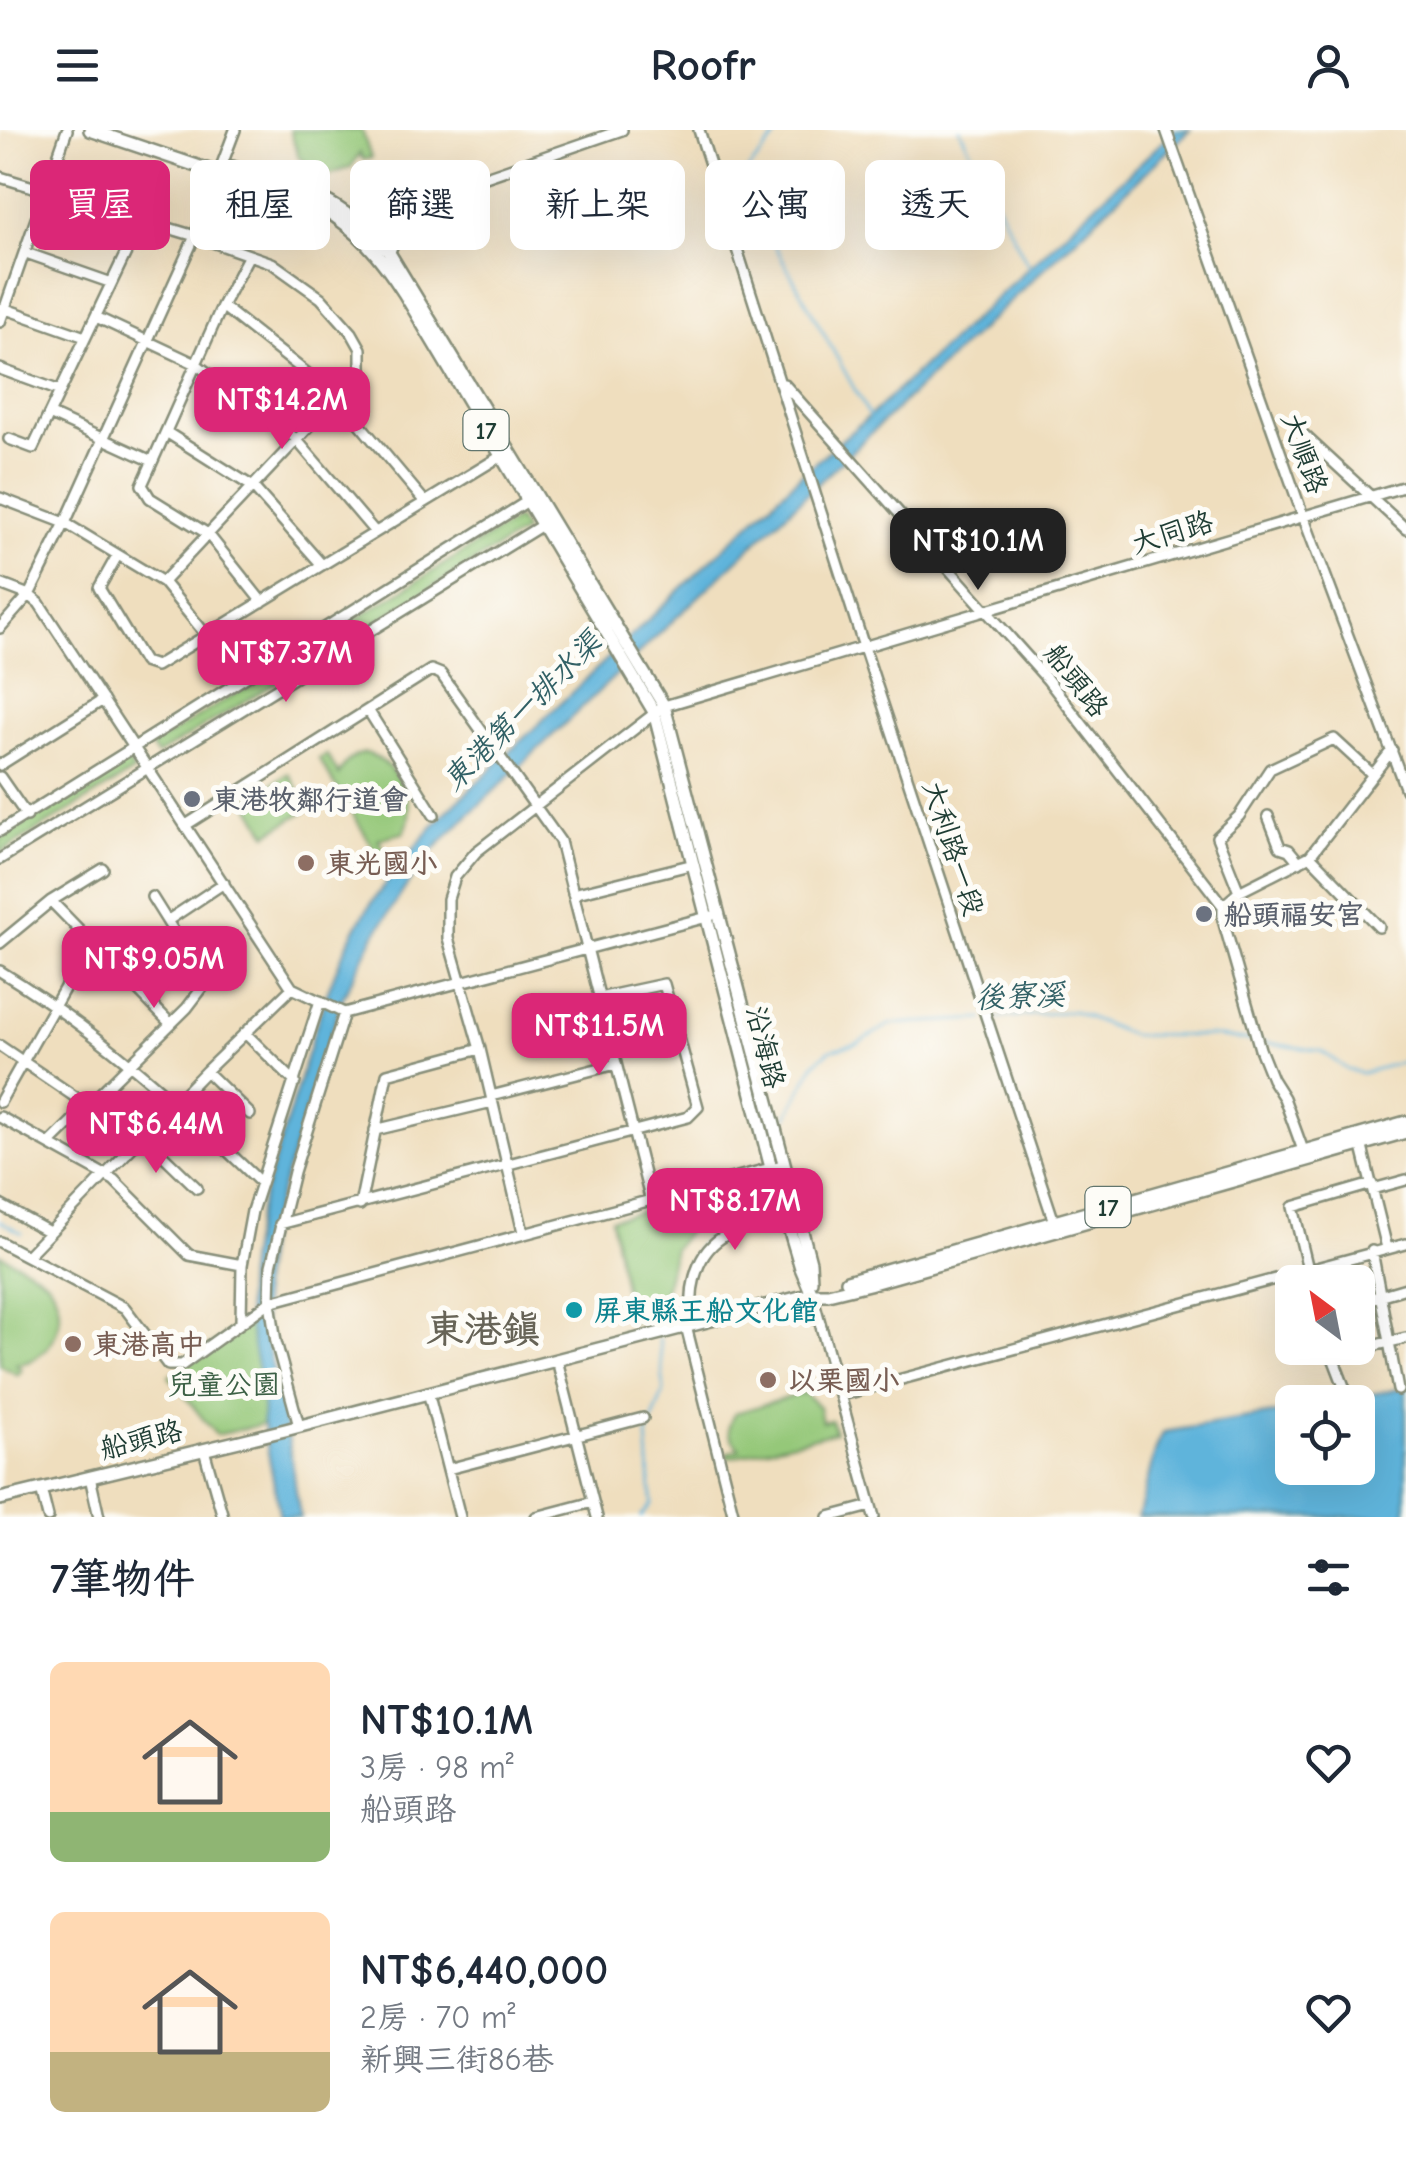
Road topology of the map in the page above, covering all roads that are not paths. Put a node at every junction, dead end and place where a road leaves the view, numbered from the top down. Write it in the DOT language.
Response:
graph roads {
  1 [pos="67,130"];
  2 [pos="90,130"];
  3 [pos="114,130"];
  4 [pos="235,130"];
  5 [pos="622,130"];
  6 [pos="699,130"];
  7 [pos="1166,130"];
  8 [pos="161,149"];
  9 [pos="57,160"];
  10 [pos="196,160"];
  11 [pos="224,160"];
  12 [pos="490,176"];
  13 [pos="0,177"];
  14 [pos="30,187"];
  15 [pos="30,242"];
  16 [pos="190,247"];
  17 [pos="126,250"];
  18 [pos="235,250"];
  19 [pos="375,250"];
  20 [pos="386,250"];
  21 [pos="392,250"];
  22 [pos="26,254"];
  23 [pos="390,254"];
  24 [pos="249,255"];
  25 [pos="109,282"];
  26 [pos="222,306"];
  27 [pos="2,308"];
  28 [pos="96,317"];
  29 [pos="0,322"];
  30 [pos="85,336"];
  31 [pos="148,339"];
  32 [pos="196,364"];
  33 [pos="0,368"];
  34 [pos="780,379"];
  35 [pos="60,391"];
  36 [pos="337,397"];
  37 [pos="49,414"];
  38 [pos="166,432"];
  39 [pos="1304,435"];
  40 [pos="8,438"];
  41 [pos="295,438"];
  42 [pos="103,439"];
  43 [pos="501,456"];
  44 [pos="152,460"];
  45 [pos="1406,486"];
  46 [pos="253,487"];
  47 [pos="1368,497"];
  48 [pos="0,498"];
  49 [pos="532,498"];
  50 [pos="425,502"];
  51 [pos="1303,516"];
  52 [pos="546,522"];
  53 [pos="65,524"];
  54 [pos="1406,529"];
  55 [pos="375,532"];
  56 [pos="208,534"];
  57 [pos="117,556"];
  58 [pos="322,565"];
  59 [pos="163,582"];
  60 [pos="0,584"];
  61 [pos="30,594"];
  62 [pos="262,602"];
  63 [pos="986,611"];
  64 [pos="0,628"];
  65 [pos="207,636"];
  66 [pos="864,648"];
  67 [pos="103,700"];
  68 [pos="659,709"];
  69 [pos="368,710"];
  70 [pos="136,749"];
  71 [pos="1392,750"];
  72 [pos="0,764"];
  73 [pos="148,768"];
  74 [pos="1372,774"];
  75 [pos="0,777"];
  76 [pos="1406,790"];
  77 [pos="536,805"];
  78 [pos="434,815"];
  79 [pos="27,816"];
  80 [pos="1268,816"];
  81 [pos="186,825"];
  82 [pos="0,831"];
  83 [pos="1310,856"];
  84 [pos="0,859"];
  85 [pos="1298,862"];
  86 [pos="694,864"];
  87 [pos="102,869"];
  88 [pos="224,883"];
  89 [pos="1239,892"];
  90 [pos="573,894"];
  91 [pos="152,898"];
  92 [pos="51,901"];
  93 [pos="1223,906"];
  94 [pos="713,915"];
  95 [pos="166,921"];
  96 [pos="1380,928"];
  97 [pos="87,938"];
  98 [pos="0,944"];
  99 [pos="586,947"];
  100 [pos="0,971"];
  101 [pos="460,982"];
  102 [pos="292,988"];
  103 [pos="599,998"];
  104 [pos="321,1002"];
  105 [pos="56,1006"];
  106 [pos="339,1011"];
  107 [pos="170,1022"];
  108 [pos="245,1033"];
  109 [pos="0,1046"];
  110 [pos="480,1049"];
  111 [pos="24,1061"];
  112 [pos="130,1063"];
  113 [pos="616,1064"];
  114 [pos="206,1071"];
  115 [pos="295,1082"];
  116 [pos="492,1099"];
  117 [pos="0,1102"];
  118 [pos="177,1102"];
  119 [pos="87,1105"];
  120 [pos="250,1114"];
  121 [pos="0,1117"];
  122 [pos="1406,1122"];
  123 [pos="375,1130"];
  124 [pos="633,1131"];
  125 [pos="1406,1132"];
  126 [pos="143,1136"];
  127 [pos="1360,1140"];
  128 [pos="50,1143"];
  129 [pos="1304,1156"];
  130 [pos="508,1164"];
  131 [pos="776,1166"];
  132 [pos="105,1176"];
  133 [pos="1406,1180"];
  134 [pos="260,1182"];
  135 [pos="1372,1187"];
  136 [pos="197,1188"];
  137 [pos="650,1198"];
  138 [pos="780,1199"];
  139 [pos="0,1205"];
  140 [pos="360,1205"];
  141 [pos="280,1224"];
  142 [pos="1055,1226"];
  143 [pos="49,1232"];
  144 [pos="524,1232"];
  145 [pos="0,1242"];
  146 [pos="1406,1244"];
  147 [pos="1387,1248"];
  148 [pos="1372,1251"];
  149 [pos="27,1256"];
  150 [pos="242,1265"];
  151 [pos="1307,1265"];
  152 [pos="1319,1265"];
  153 [pos="1275,1277"];
  154 [pos="1406,1288"];
  155 [pos="812,1294"];
  156 [pos="1379,1294"];
  157 [pos="1375,1296"];
  158 [pos="266,1304"];
  159 [pos="244,1319"];
  160 [pos="685,1327"];
  161 [pos="1406,1338"];
  162 [pos="1387,1340"];
  163 [pos="1375,1343"];
  164 [pos="557,1360"];
  165 [pos="1398,1390"];
  166 [pos="428,1392"];
  167 [pos="842,1396"];
  168 [pos="642,1418"];
  169 [pos="299,1426"];
  170 [pos="575,1434"];
  171 [pos="204,1450"];
  172 [pos="448,1468"];
  173 [pos="90,1477"];
  174 [pos="41,1489"];
  175 [pos="0,1498"];
  176 [pos="593,1502"];
  177 [pos="872,1511"];
  178 [pos="48,1517"];
  179 [pos="99,1517"];
  180 [pos="223,1517"];
  181 [pos="460,1517"];
  182 [pos="536,1517"];
  183 [pos="597,1517"];
  184 [pos="734,1517"];
  185 [pos="830,1517"];
  1 -- 9 [label="street"];
  2 -- 8 [label="main road, 17"];
  3 -- 8 [label="main road, 17"];
  4 -- 11 [label="street"];
  5 -- 12 [label="street"];
  6 -- 34 [label="street, 大利路一段"];
  7 -- 51 [label="street, 大順路"];
  8 -- 10 [label="main road, 17"];
  13 -- 14 [label="street"];
  15 -- 22 [label="street"];
  16 -- 31 [label="street"];
  17 -- 25 [label="street"];
  18 -- 24 [label="street"];
  19 -- 43 [label="main road, 17"];
  20 -- 23 [label="main road, 17"];
  21 -- 23 [label="street"];
  22 -- 25 [label="street"];
  22 -- 27 [label="street"];
  23 -- 49 [label="main road, 17"];
  24 -- 26 [label="street"];
  24 -- 36 [label="street"];
  25 -- 28 [label="street"];
  26 -- 32 [label="street"];
  26 -- 36 [label="street"];
  27 -- 29 [label="street"];
  27 -- 30 [label="street"];
  28 -- 30 [label="street"];
  28 -- 31 [label="street"];
  30 -- 35 [label="street"];
  31 -- 32 [label="street"];
  31 -- 42 [label="street"];
  32 -- 38 [label="street"];
  32 -- 41 [label="street"];
  33 -- 35 [label="street"];
  34 -- 63 [label="street, 船頭路"];
  34 -- 66 [label="street, 大利路一段"];
  35 -- 37 [label="street"];
  36 -- 41 [label="street"];
  36 -- 50 [label="street"];
  37 -- 40 [label="street"];
  37 -- 42 [label="street"];
  38 -- 44 [label="street"];
  38 -- 46 [label="street"];
  39 -- 47 [label="street"];
  41 -- 46 [label="street"];
  41 -- 55 [label="street"];
  42 -- 44 [label="street"];
  42 -- 53 [label="street"];
  43 -- 49 [label="main road, 17"];
  43 -- 50 [label="street"];
  44 -- 56 [label="street"];
  45 -- 47 [label="street, 大同路"];
  46 -- 56 [label="street"];
  46 -- 58 [label="street"];
  47 -- 51 [label="street, 大同路"];
  47 -- 54 [label="street"];
  48 -- 53 [label="street"];
  49 -- 52 [label="main road, 17"];
  49 -- 70 [label="street"];
  50 -- 55 [label="street"];
  51 -- 63 [label="street, 大同路"];
  51 -- 71 [label="street, 大順路"];
  52 -- 68 [label="main road, 沿海路 / 17"];
  52 -- 73 [label="street"];
  53 -- 57 [label="street"];
  53 -- 61 [label="street"];
  55 -- 58 [label="street"];
  56 -- 59 [label="street"];
  56 -- 62 [label="street"];
  57 -- 59 [label="street"];
  57 -- 65 [label="street"];
  58 -- 62 [label="street"];
  59 -- 65 [label="street"];
  60 -- 61 [label="street"];
  61 -- 64 [label="street"];
  61 -- 67 [label="street"];
  62 -- 65 [label="street"];
  63 -- 66 [label="street, 大同路"];
  63 -- 93 [label="street, 船頭路"];
  66 -- 68 [label="street, 大同路"];
  66 -- 142 [label="street, 大利路一段"];
  67 -- 70 [label="street"];
  67 -- 72 [label="street"];
  68 -- 77 [label="street"];
  68 -- 86 [label="main road, 沿海路 / 17"];
  68 -- 94 [label="main road, 沿海路 / 17"];
  69 -- 77 [label="street"];
  69 -- 78 [label="street"];
  69 -- 81 [label="street"];
  70 -- 73 [label="street"];
  70 -- 79 [label="street"];
  71 -- 74 [label="street"];
  71 -- 76 [label="street, 大順路"];
  73 -- 81 [label="street"];
  73 -- 84 [label="street"];
  74 -- 83 [label="street"];
  74 -- 89 [label="street"];
  75 -- 79 [label="street"];
  77 -- 90 [label="street"];
  77 -- 101 [label="street"];
  79 -- 82 [label="street"];
  80 -- 85 [label="street"];
  81 -- 88 [label="street"];
  83 -- 85 [label="street"];
  83 -- 96 [label="street"];
  85 -- 89 [label="street"];
  86 -- 90 [label="street"];
  86 -- 94 [label="main road, 沿海路 / 17"];
  87 -- 92 [label="street"];
  88 -- 95 [label="street"];
  88 -- 102 [label="street"];
  89 -- 93 [label="street"];
  90 -- 99 [label="street"];
  91 -- 95 [label="street"];
  92 -- 97 [label="street"];
  92 -- 98 [label="street"];
  93 -- 129 [label="street, 船頭路"];
  94 -- 99 [label="street"];
  94 -- 131 [label="main road, 沿海路 / 17"];
  94 -- 131 [label="main road, 沿海路 / 17"];
  95 -- 107 [label="street"];
  97 -- 105 [label="street"];
  97 -- 107 [label="street"];
  99 -- 101 [label="street"];
  99 -- 103 [label="street"];
  100 -- 105 [label="street"];
  101 -- 106 [label="street"];
  101 -- 110 [label="street"];
  102 -- 104 [label="street"];
  102 -- 108 [label="street"];
  103 -- 113 [label="street"];
  103 -- 124 [label="street"];
  104 -- 106 [label="street"];
  104 -- 115 [label="street"];
  105 -- 111 [label="street"];
  105 -- 112 [label="street"];
  106 -- 141 [label="street"];
  107 -- 112 [label="street"];
  108 -- 114 [label="street"];
  108 -- 115 [label="street"];
  109 -- 111 [label="street"];
  110 -- 116 [label="street"];
  110 -- 123 [label="street"];
  111 -- 117 [label="street"];
  111 -- 119 [label="street"];
  112 -- 118 [label="street"];
  112 -- 119 [label="street"];
  113 -- 116 [label="street"];
  113 -- 124 [label="street"];
  114 -- 118 [label="street"];
  114 -- 120 [label="street"];
  115 -- 134 [label="street"];
  116 -- 123 [label="street"];
  116 -- 130 [label="street"];
  118 -- 126 [label="street"];
  118 -- 134 [label="street"];
  119 -- 128 [label="street"];
  121 -- 128 [label="street"];
  122 -- 127 [label="main road, 17"];
  123 -- 140 [label="street"];
  124 -- 130 [label="street"];
  124 -- 137 [label="street"];
  125 -- 127 [label="main road, 17"];
  126 -- 132 [label="street"];
  126 -- 136 [label="street"];
  127 -- 129 [label="main road, 17"];
  127 -- 135 [label="street"];
  128 -- 132 [label="street"];
  129 -- 142 [label="main road, 17"];
  130 -- 140 [label="street"];
  130 -- 144 [label="street"];
  131 -- 137 [label="street"];
  131 -- 138 [label="main road, 沿海路 / 17"];
  131 -- 155 [label="main road, 沿海路 / 17"];
  132 -- 143 [label="street"];
  132 -- 150 [label="street"];
  133 -- 135 [label="street"];
  134 -- 150 [label="street"];
  135 -- 147 [label="street"];
  135 -- 151 [label="street"];
  137 -- 144 [label="street"];
  138 -- 155 [label="main road, 沿海路 / 17"];
  138 -- 160 [label="street"];
  139 -- 143 [label="street"];
  140 -- 141 [label="street"];
  141 -- 158 [label="street"];
  142 -- 155 [label="main road, 17"];
  143 -- 149 [label="street"];
  144 -- 158 [label="street"];
  145 -- 149 [label="street"];
  146 -- 147 [label="street"];
  147 -- 148 [label="street"];
  148 -- 152 [label="street"];
  148 -- 156 [label="street"];
  149 -- 159 [label="street"];
  150 -- 159 [label="street"];
  153 -- 167 [label="street"];
  154 -- 156 [label="street"];
  155 -- 160 [label="main road"];
  155 -- 167 [label="street"];
  156 -- 157 [label="street"];
  156 -- 162 [label="street"];
  158 -- 159 [label="street"];
  158 -- 169 [label="street"];
  160 -- 164 [label="main road"];
  160 -- 184 [label="street"];
  161 -- 162 [label="street"];
  162 -- 163 [label="street"];
  162 -- 165 [label="street"];
  164 -- 166 [label="main road"];
  164 -- 170 [label="street"];
  166 -- 169 [label="main road"];
  166 -- 172 [label="street"];
  167 -- 177 [label="street"];
  168 -- 170 [label="street"];
  169 -- 171 [label="main road, 船頭路"];
  170 -- 172 [label="street"];
  170 -- 176 [label="street"];
  171 -- 173 [label="main road, 船頭路"];
  171 -- 180 [label="street"];
  172 -- 181 [label="street"];
  173 -- 174 [label="main road, 船頭路"];
  173 -- 179 [label="street"];
  174 -- 175 [label="main road, 船頭路"];
  174 -- 178 [label="street"];
  176 -- 182 [label="street"];
  176 -- 183 [label="street"];
  177 -- 185 [label="street"];
}
